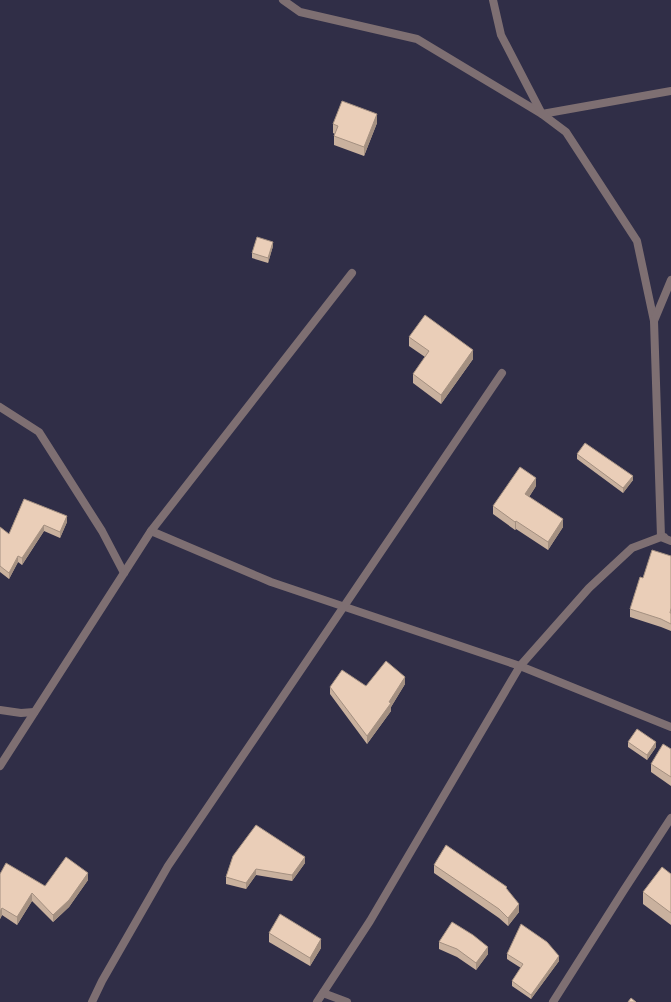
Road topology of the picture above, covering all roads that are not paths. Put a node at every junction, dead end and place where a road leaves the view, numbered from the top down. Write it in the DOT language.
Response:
graph roads {
  1 [pos="283,0"];
  2 [pos="493,0"];
  3 [pos="671,91"];
  4 [pos="542,114"];
  5 [pos="352,273"];
  6 [pos="671,280"];
  7 [pos="654,321"];
  8 [pos="502,373"];
  9 [pos="0,407"];
  10 [pos="151,531"];
  11 [pos="671,536"];
  12 [pos="661,538"];
  13 [pos="671,541"];
  14 [pos="124,574"];
  15 [pos="343,606"];
  16 [pos="520,666"];
  17 [pos="0,710"];
  18 [pos="34,712"];
  19 [pos="671,727"];
  20 [pos="0,766"];
  21 [pos="671,818"];
  22 [pos="323,994"];
  23 [pos="92,1002"];
  24 [pos="317,1002"];
  25 [pos="348,1002"];
  26 [pos="553,1002"];
  1 -- 4 [label="street"];
  2 -- 4 [label="street"];
  3 -- 4 [label="street"];
  4 -- 7 [label="street"];
  5 -- 10 [label="street"];
  6 -- 7 [label="street"];
  7 -- 12 [label="street"];
  8 -- 15 [label="street"];
  9 -- 14 [label="street"];
  10 -- 14 [label="street"];
  10 -- 15 [label="street"];
  11 -- 12 [label="street"];
  12 -- 13 [label="street"];
  12 -- 16 [label="street"];
  14 -- 18 [label="street"];
  15 -- 16 [label="street"];
  15 -- 23 [label="street"];
  16 -- 19 [label="street"];
  16 -- 22 [label="street"];
  17 -- 18 [label="street"];
  18 -- 20 [label="street"];
  21 -- 26 [label="street"];
  22 -- 24 [label="street"];
  22 -- 25 [label="street"];
}
